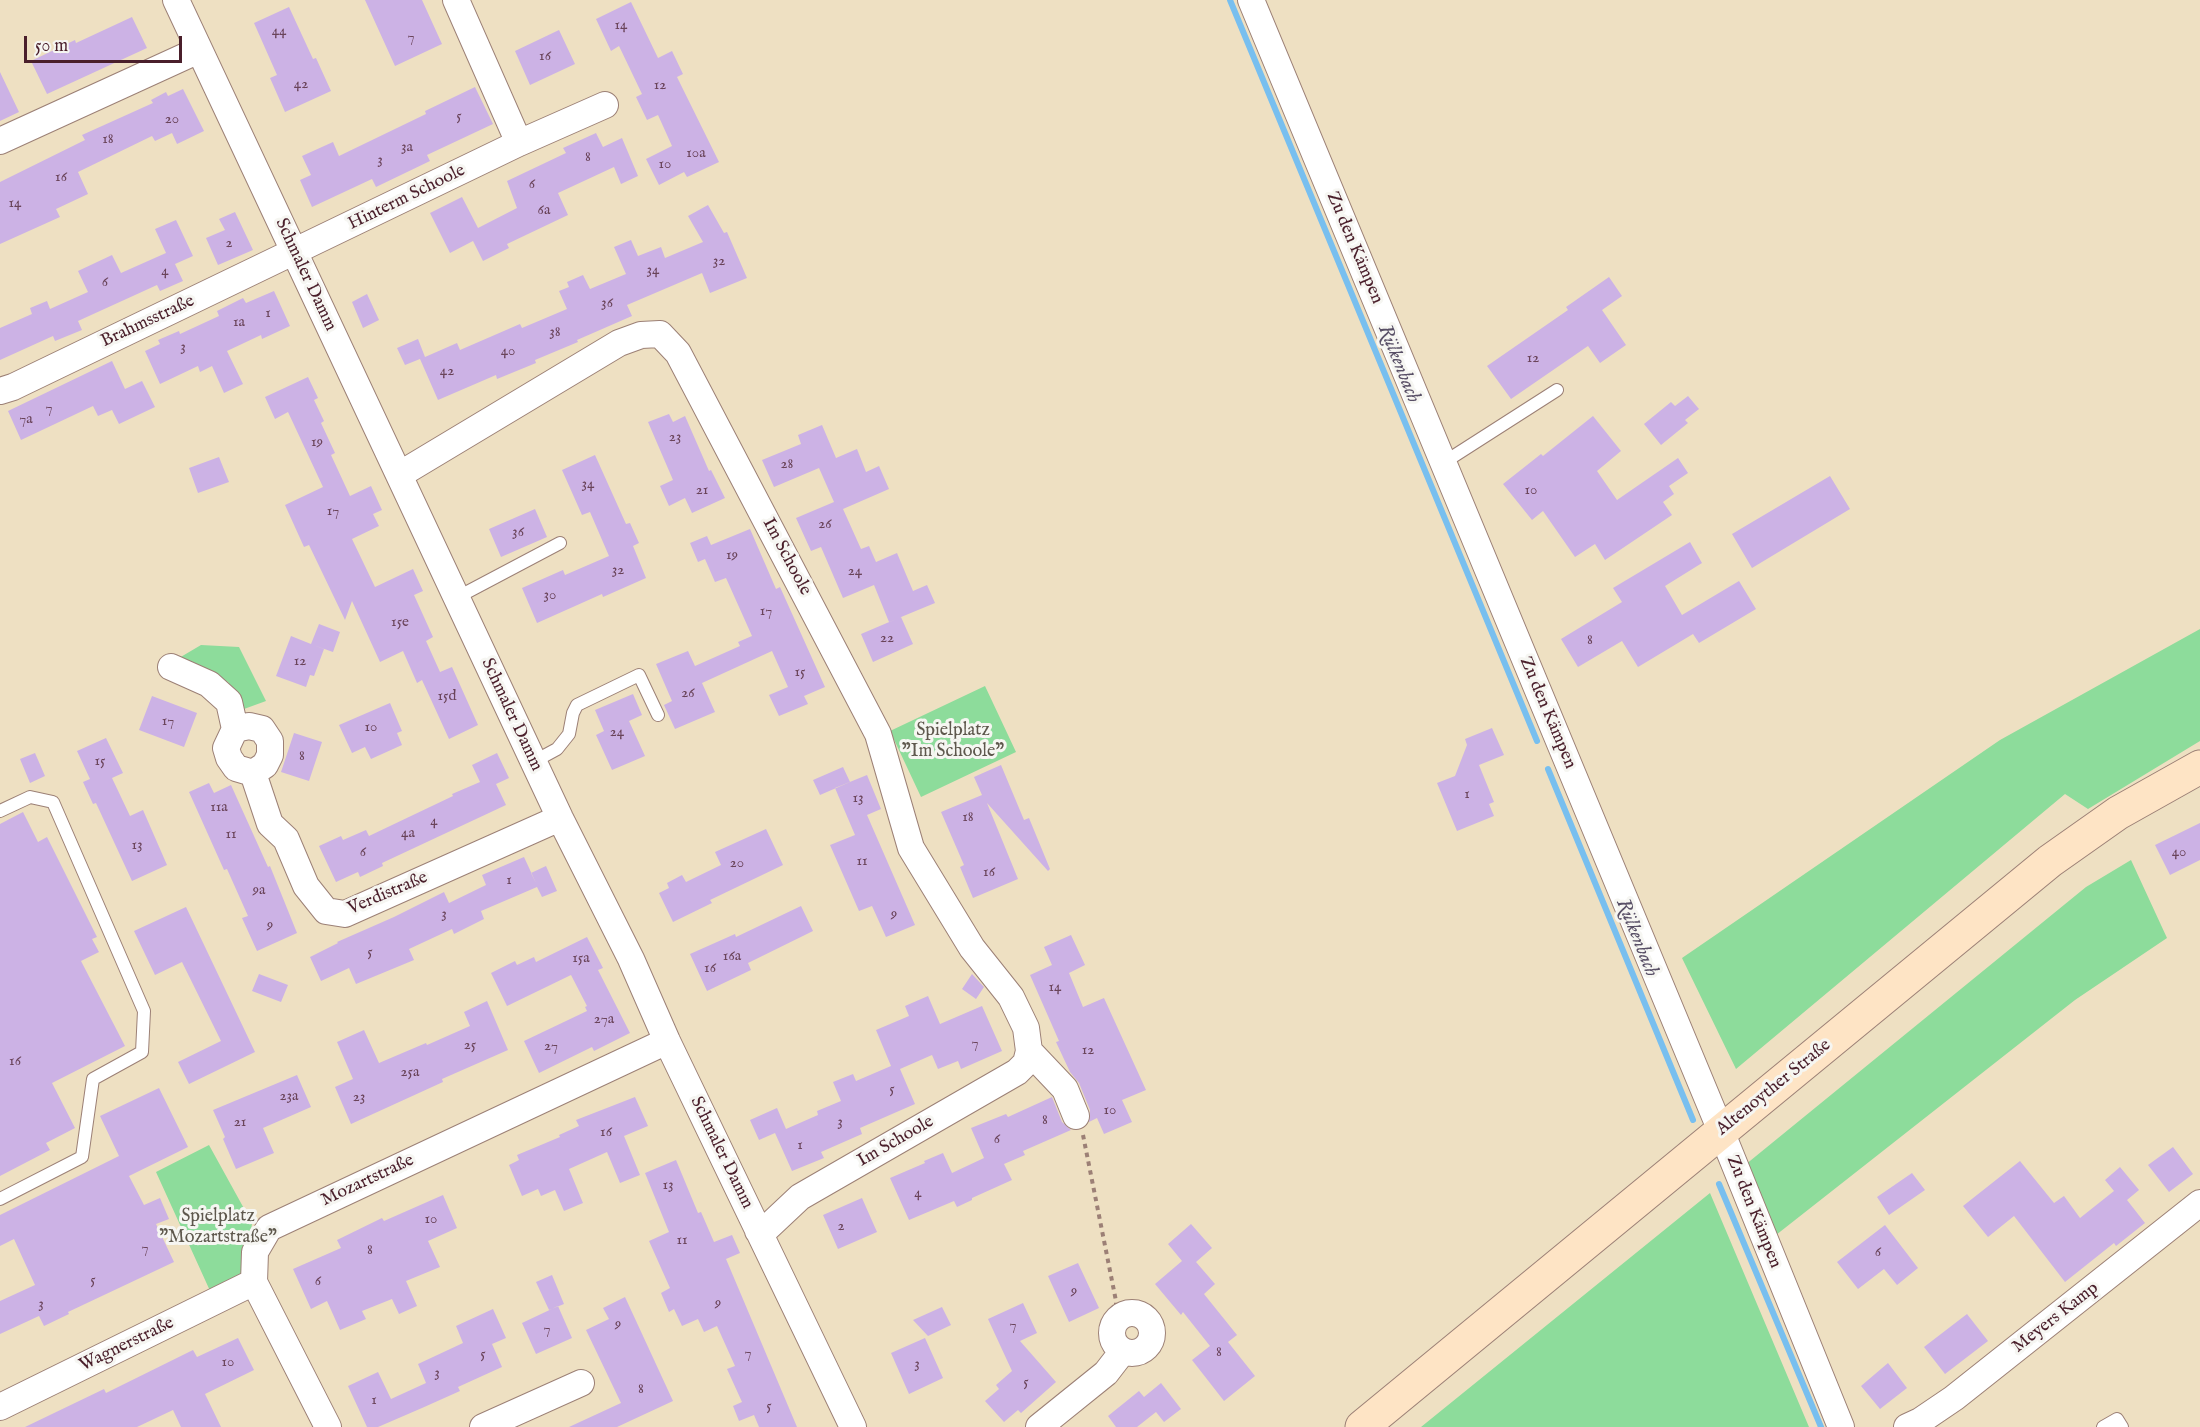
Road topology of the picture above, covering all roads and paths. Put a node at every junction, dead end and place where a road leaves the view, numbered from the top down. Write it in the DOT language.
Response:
graph roads {
  1 [pos="176,0"];
  2 [pos="456,0"];
  3 [pos="1251,0"];
  4 [pos="199,50"];
  5 [pos="605,105"];
  6 [pos="0,141"];
  7 [pos="519,144"];
  8 [pos="295,252"];
  9 [pos="1557,390"];
  10 [pos="0,391"];
  11 [pos="1443,463"];
  12 [pos="399,475"];
  13 [pos="560,543"];
  14 [pos="456,598"];
  15 [pos="171,666"];
  16 [pos="658,715"];
  17 [pos="235,729"];
  18 [pos="533,762"];
  19 [pos="2200,767"];
  20 [pos="253,773"];
  21 [pos="0,811"];
  22 [pos="560,818"];
  23 [pos="667,1041"];
  24 [pos="1029,1051"];
  25 [pos="1076,1116"];
  26 [pos="1721,1131"];
  27 [pos="0,1199"];
  28 [pos="2200,1203"];
  29 [pos="758,1231"];
  30 [pos="254,1282"];
  31 [pos="1116,1320"];
  32 [pos="1123,1351"];
  33 [pos="581,1383"];
  34 [pos="0,1407"];
  35 [pos="328,1427"];
  36 [pos="483,1427"];
  37 [pos="852,1427"];
  38 [pos="1039,1427"];
  39 [pos="1362,1427"];
  40 [pos="1841,1427"];
  41 [pos="1907,1427"];
  42 [pos="2103,1427"];
  43 [pos="2122,1427"];
  1 -- 4 [label="street, Schmaler Damm"];
  2 -- 7 [label="street"];
  3 -- 11 [label="street, Zu den Kämpen"];
  4 -- 6 [label="street"];
  4 -- 8 [label="street, Schmaler Damm"];
  5 -- 7 [label="street, Hinterm Schoole"];
  7 -- 8 [label="street, Hinterm Schoole"];
  8 -- 10 [label="street, Brahmsstraße"];
  8 -- 12 [label="street, Schmaler Damm"];
  9 -- 11 [label="lane"];
  11 -- 26 [label="street, Zu den Kämpen"];
  12 -- 14 [label="street, Schmaler Damm"];
  12 -- 24 [label="street, Im Schoole"];
  13 -- 14 [label="lane"];
  14 -- 18 [label="street, Schmaler Damm"];
  15 -- 17 [label="street"];
  16 -- 18 [label="lane"];
  17 -- 20 [label="street"];
  17 -- 20 [label="street"];
  18 -- 22 [label="street, Schmaler Damm"];
  19 -- 26 [label="main road, Altenoyther Straße"];
  20 -- 22 [label="street, Verdistraße"];
  21 -- 27 [label="lane"];
  22 -- 23 [label="street, Schmaler Damm"];
  23 -- 29 [label="street, Schmaler Damm"];
  23 -- 30 [label="street, Mozartstraße"];
  24 -- 25 [label="street"];
  24 -- 29 [label="street, Im Schoole"];
  25 -- 31 [label="path"];
  26 -- 39 [label="main road, Altenoyther Straße"];
  26 -- 40 [label="street, Zu den Kämpen"];
  28 -- 41 [label="street, Meyers Kamp"];
  29 -- 37 [label="street, Schmaler Damm"];
  30 -- 34 [label="street, Wagnerstraße"];
  30 -- 35 [label="street, Mozartstraße"];
  31 -- 32 [label="street"];
  31 -- 32 [label="street"];
  32 -- 38 [label="street"];
  33 -- 36 [label="street"];
  42 -- 43 [label="lane"];
}
